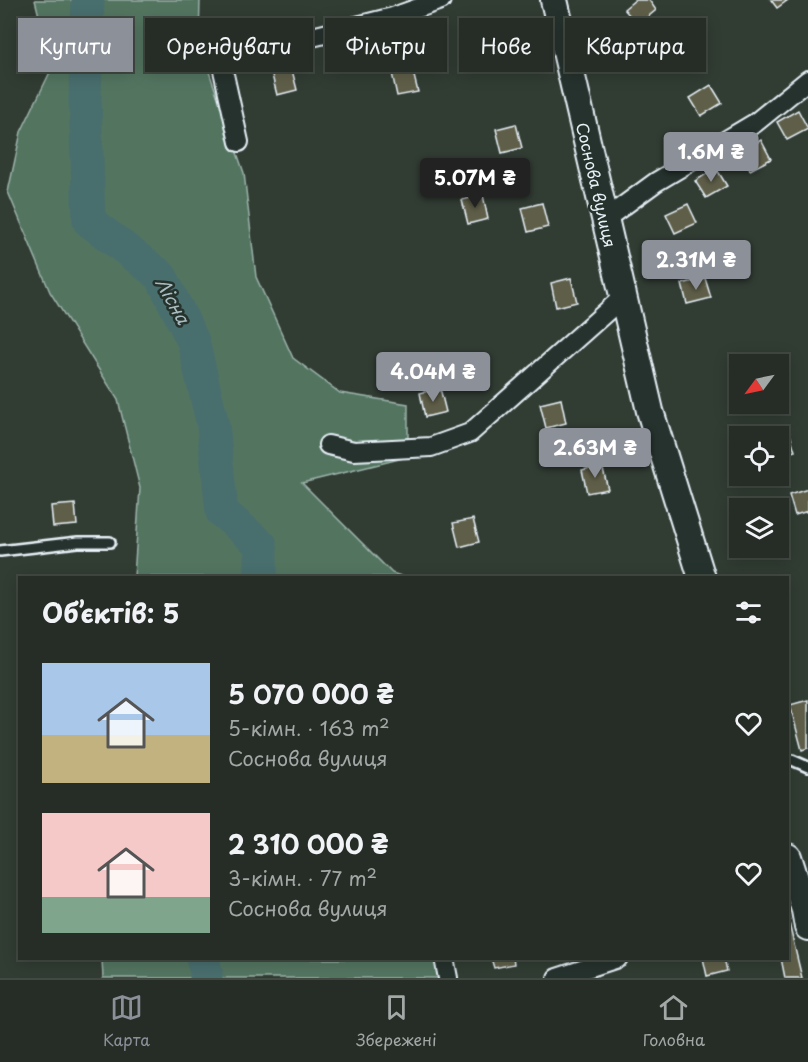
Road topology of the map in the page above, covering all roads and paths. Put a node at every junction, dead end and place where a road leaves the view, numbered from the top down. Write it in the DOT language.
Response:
graph roads {
  1 [pos="441,0"];
  2 [pos="554,0"];
  3 [pos="808,80"];
  4 [pos="239,142"];
  5 [pos="604,220"];
  6 [pos="622,298"];
  7 [pos="328,445"];
  8 [pos="110,542"];
  9 [pos="0,551"];
  10 [pos="701,576"];
  11 [pos="789,761"];
  12 [pos="808,767"];
  13 [pos="794,870"];
  14 [pos="802,911"];
  15 [pos="444,960"];
  16 [pos="612,960"];
  17 [pos="448,978"];
  18 [pos="557,978"];
  1 -- 4 [label="street"];
  2 -- 5 [label="street, Соснова вулиця"];
  3 -- 5 [label="street"];
  5 -- 6 [label="street, Соснова вулиця"];
  6 -- 7 [label="street"];
  6 -- 10 [label="street, Соснова вулиця"];
  8 -- 9 [label="lane"];
  11 -- 12 [label="lane"];
  13 -- 14 [label="street"];
  15 -- 17 [label="street"];
  16 -- 18 [label="street"];
}
